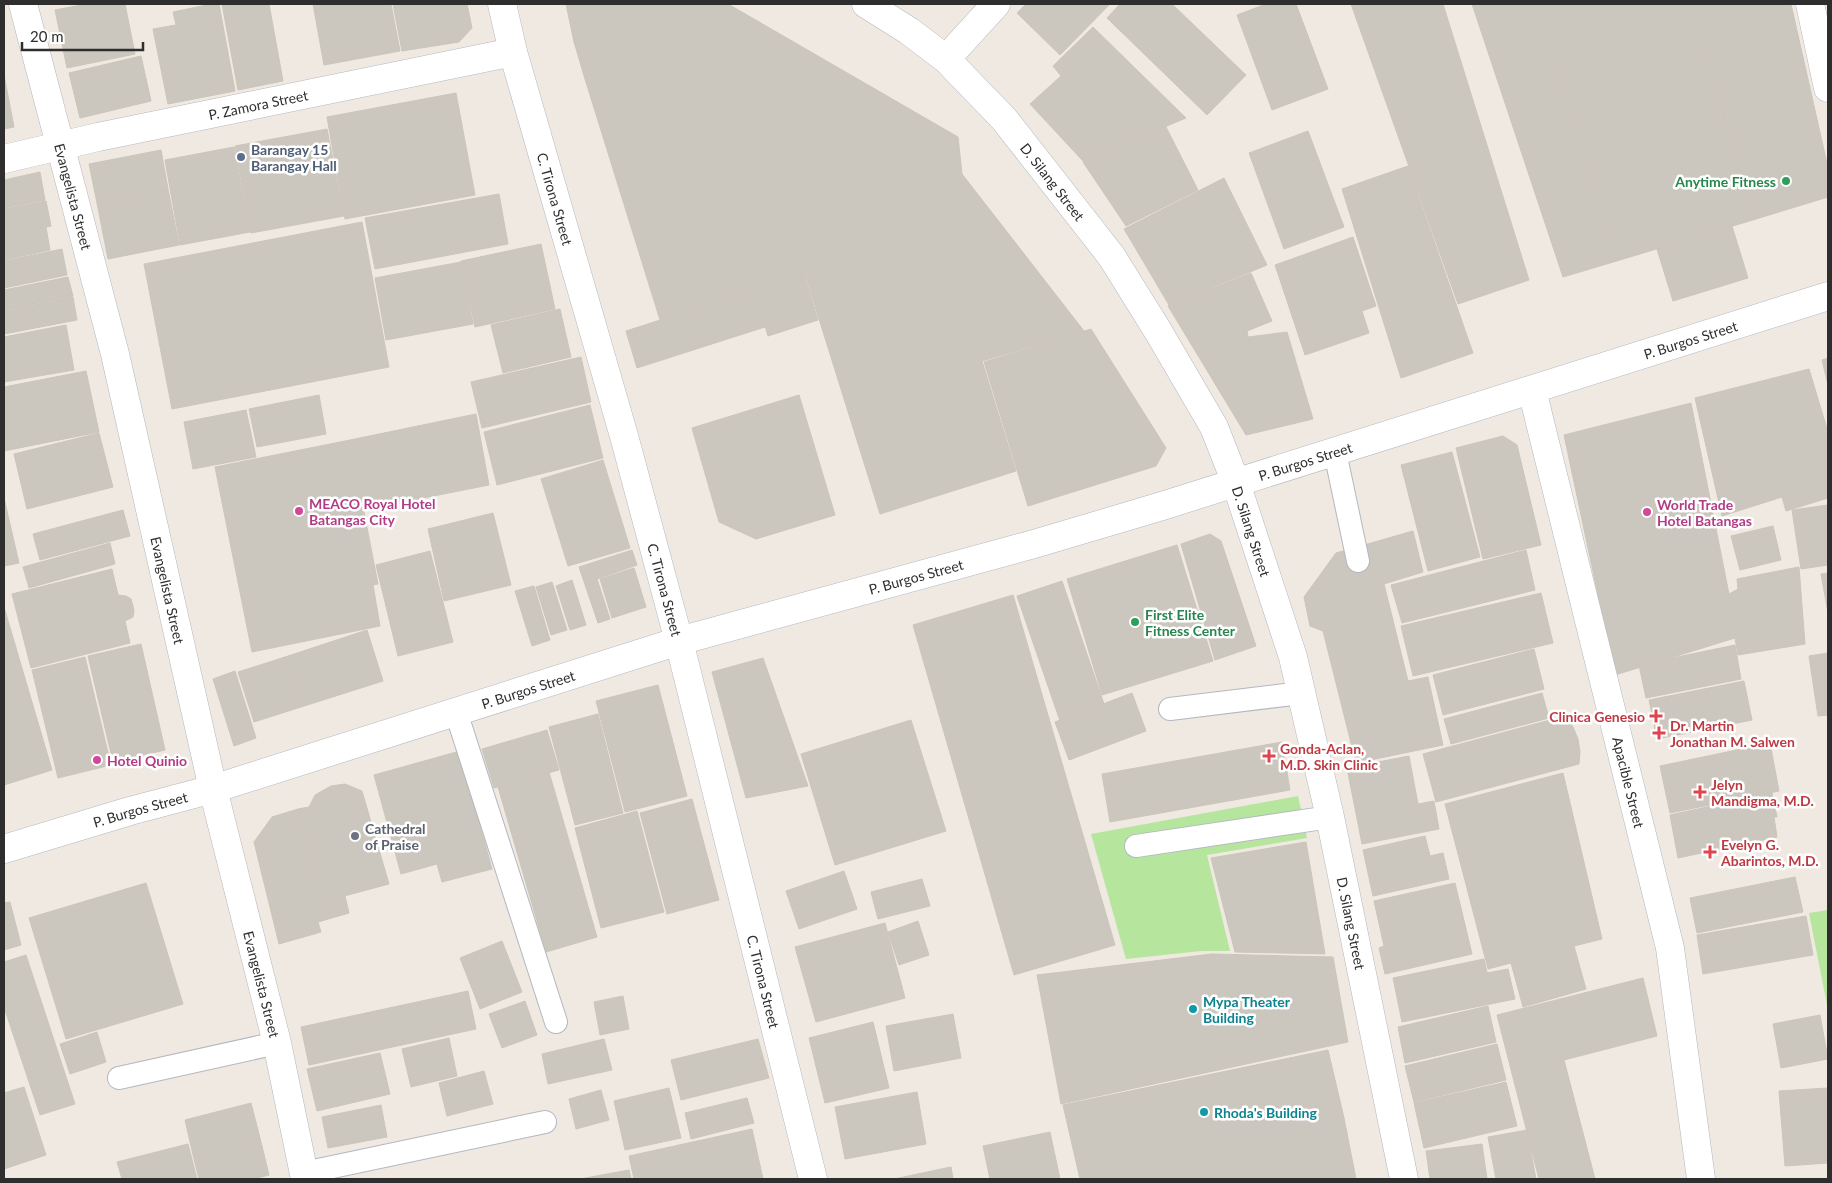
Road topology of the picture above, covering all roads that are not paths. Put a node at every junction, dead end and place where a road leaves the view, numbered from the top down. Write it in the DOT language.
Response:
graph roads {
  1 [pos="23,4"];
  2 [pos="502,4"];
  3 [pos="866,4"];
  4 [pos="996,4"];
  5 [pos="1810,4"];
  6 [pos="513,52"];
  7 [pos="946,59"];
  8 [pos="1828,88"];
  9 [pos="60,147"];
  10 [pos="4,159"];
  11 [pos="1828,296"];
  12 [pos="1532,390"];
  13 [pos="1335,452"];
  14 [pos="1236,483"];
  15 [pos="1358,561"];
  16 [pos="679,641"];
  17 [pos="1301,694"];
  18 [pos="1170,709"];
  19 [pos="456,712"];
  20 [pos="213,789"];
  21 [pos="1330,818"];
  22 [pos="1136,846"];
  23 [pos="4,849"];
  24 [pos="556,1022"];
  25 [pos="277,1043"];
  26 [pos="119,1078"];
  27 [pos="545,1122"];
  28 [pos="304,1176"];
  29 [pos="813,1179"];
  30 [pos="1404,1179"];
  31 [pos="1701,1179"];
  1 -- 9 [label="main road, Evangelista Street"];
  2 -- 6 [label="main road, C. Tirona Street"];
  3 -- 7 [label="main road, D. Silang Street"];
  4 -- 7 [label="main road"];
  5 -- 8 [label="main road"];
  6 -- 9 [label="main road, P. Zamora Street"];
  6 -- 16 [label="main road, C. Tirona Street"];
  7 -- 14 [label="main road, D. Silang Street"];
  9 -- 10 [label="main road, P. Zamora Street"];
  9 -- 20 [label="main road, Evangelista Street"];
  11 -- 12 [label="main road, P. Burgos Street"];
  12 -- 13 [label="main road, P. Burgos Street"];
  12 -- 31 [label="main road, Apacible Street"];
  13 -- 14 [label="main road, P. Burgos Street"];
  13 -- 15 [label="lane"];
  14 -- 16 [label="main road, P. Burgos Street"];
  14 -- 17 [label="main road, D. Silang Street"];
  16 -- 19 [label="main road, P. Burgos Street"];
  16 -- 29 [label="main road, C. Tirona Street"];
  17 -- 18 [label="lane"];
  17 -- 21 [label="main road, D. Silang Street"];
  19 -- 20 [label="main road, P. Burgos Street"];
  19 -- 24 [label="lane"];
  20 -- 23 [label="main road, P. Burgos Street"];
  20 -- 25 [label="main road, Evangelista Street"];
  21 -- 22 [label="lane"];
  21 -- 30 [label="main road, D. Silang Street"];
  25 -- 26 [label="lane"];
  25 -- 28 [label="main road, Evangelista Street"];
  27 -- 28 [label="lane"];
}
